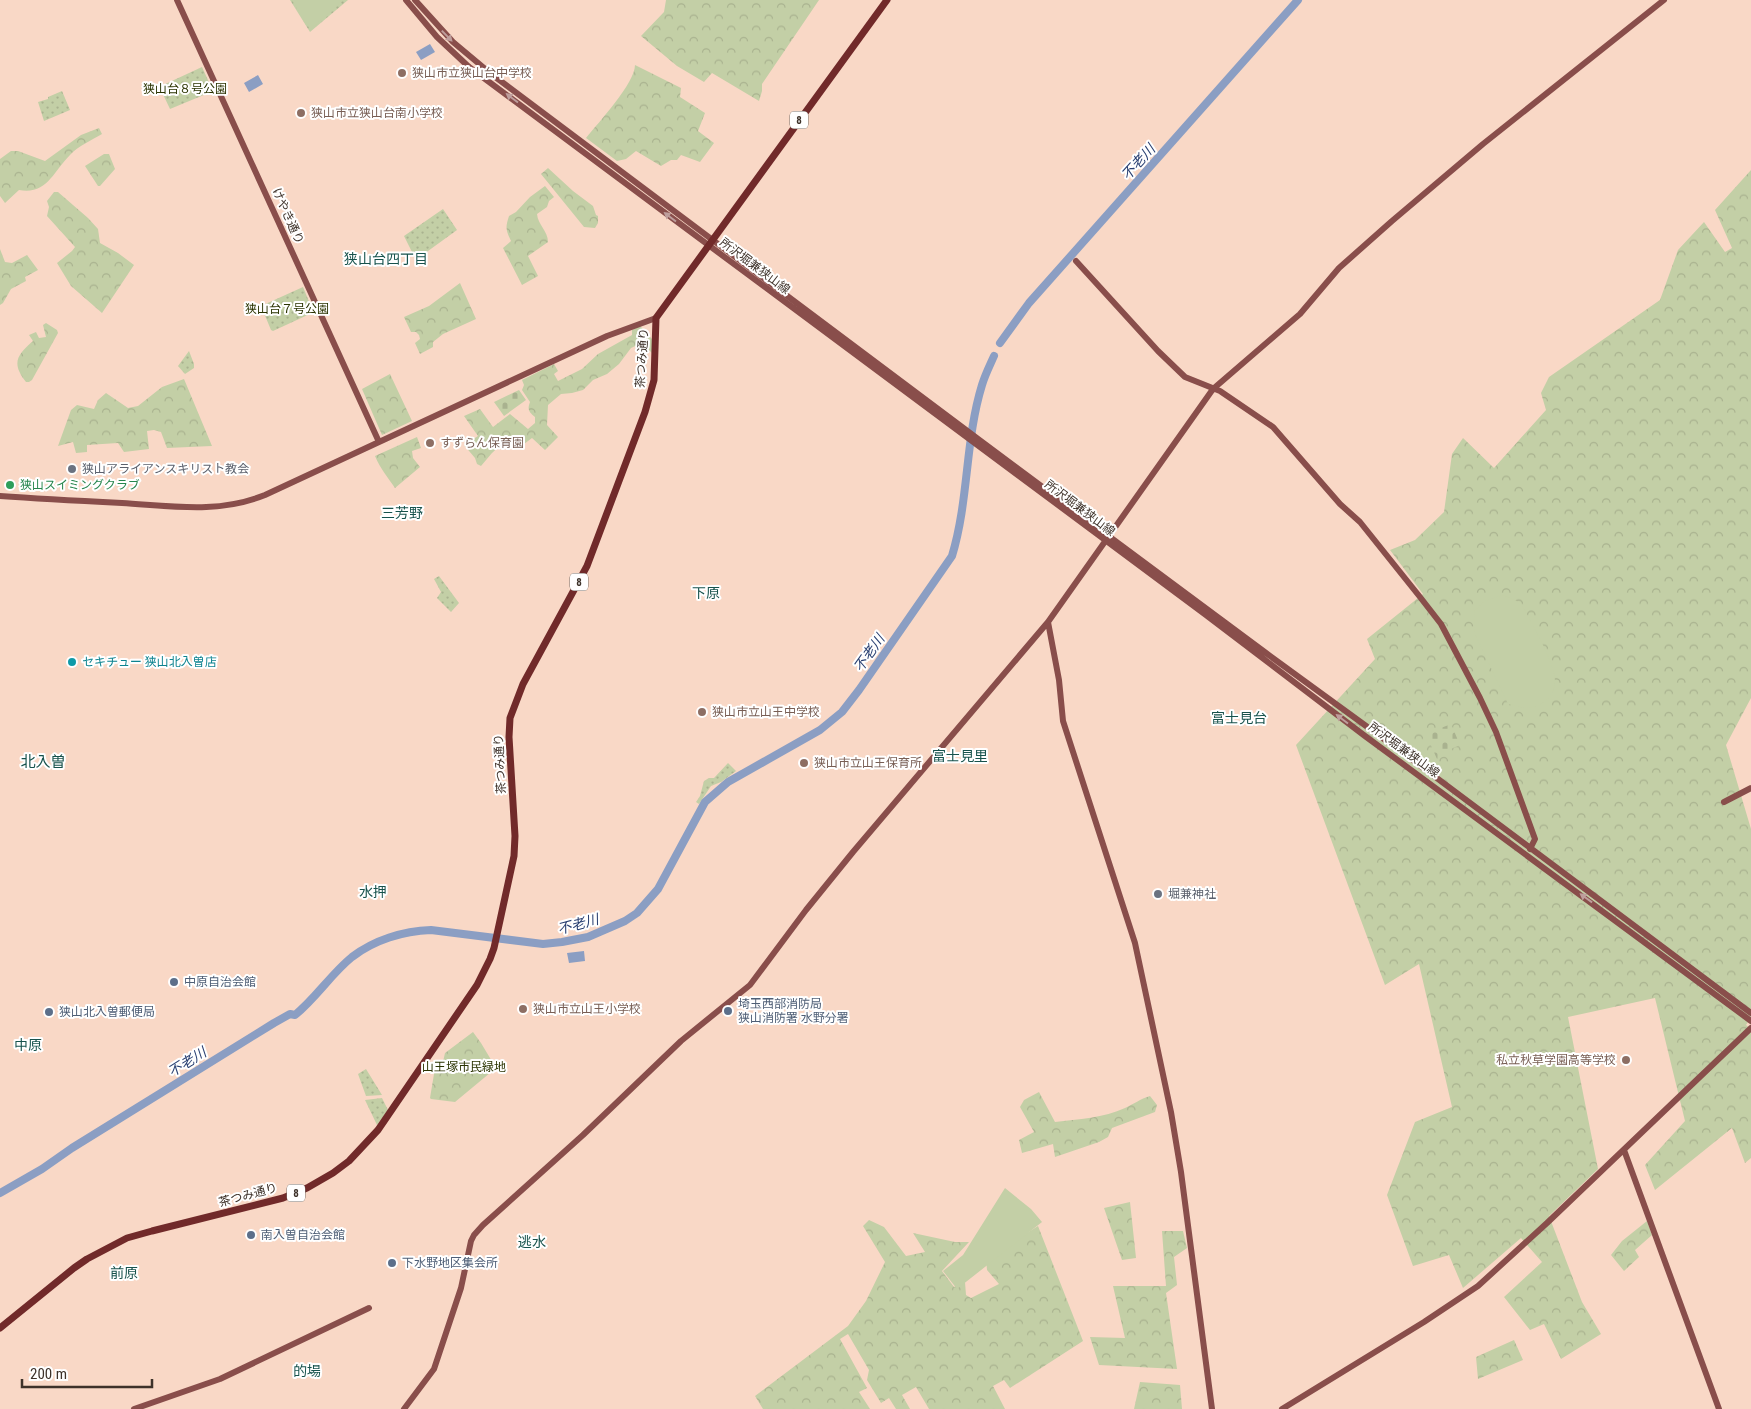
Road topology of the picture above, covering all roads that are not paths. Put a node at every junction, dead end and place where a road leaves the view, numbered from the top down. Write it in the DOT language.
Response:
graph roads {
  1 [pos="177,0"];
  2 [pos="406,0"];
  3 [pos="415,0"];
  4 [pos="887,0"];
  5 [pos="1664,0"];
  6 [pos="711,243"];
  7 [pos="1076,261"];
  8 [pos="656,318"];
  9 [pos="1213,389"];
  10 [pos="379,442"];
  11 [pos="0,496"];
  12 [pos="1108,538"];
  13 [pos="1048,622"];
  14 [pos="1751,788"];
  15 [pos="1724,802"];
  16 [pos="1530,849"];
  17 [pos="1751,1013"];
  18 [pos="1751,1021"];
  19 [pos="1751,1028"];
  20 [pos="1624,1150"];
  21 [pos="369,1308"];
  22 [pos="0,1328"];
  23 [pos="134,1409"];
  24 [pos="404,1409"];
  25 [pos="1212,1409"];
  26 [pos="1282,1409"];
  27 [pos="1719,1409"];
  1 -- 10 [label="street, けやき通り"];
  6 -- 2 [label="street, 所沢堀兼狭山線, one-way"];
  3 -- 6 [label="street, 所沢堀兼狭山線, one-way"];
  4 -- 6 [label="main road, 茶つみ通り / 8"];
  5 -- 9 [label="street"];
  6 -- 8 [label="main road, 茶つみ通り / 8"];
  6 -- 12 [label="street, 所沢堀兼狭山線"];
  7 -- 9 [label="street"];
  8 -- 10 [label="street"];
  8 -- 22 [label="main road, 茶つみ通り / 8"];
  9 -- 12 [label="street"];
  9 -- 16 [label="street"];
  10 -- 11 [label="street"];
  12 -- 13 [label="street"];
  12 -- 16 [label="street, 所沢堀兼狭山線"];
  18 -- 12 [label="street, 所沢堀兼狭山線, one-way"];
  13 -- 24 [label="street"];
  13 -- 25 [label="street"];
  14 -- 15 [label="street"];
  16 -- 17 [label="street, 所沢堀兼狭山線"];
  19 -- 20 [label="street"];
  20 -- 26 [label="street"];
  20 -- 27 [label="street"];
  21 -- 23 [label="street"];
}
